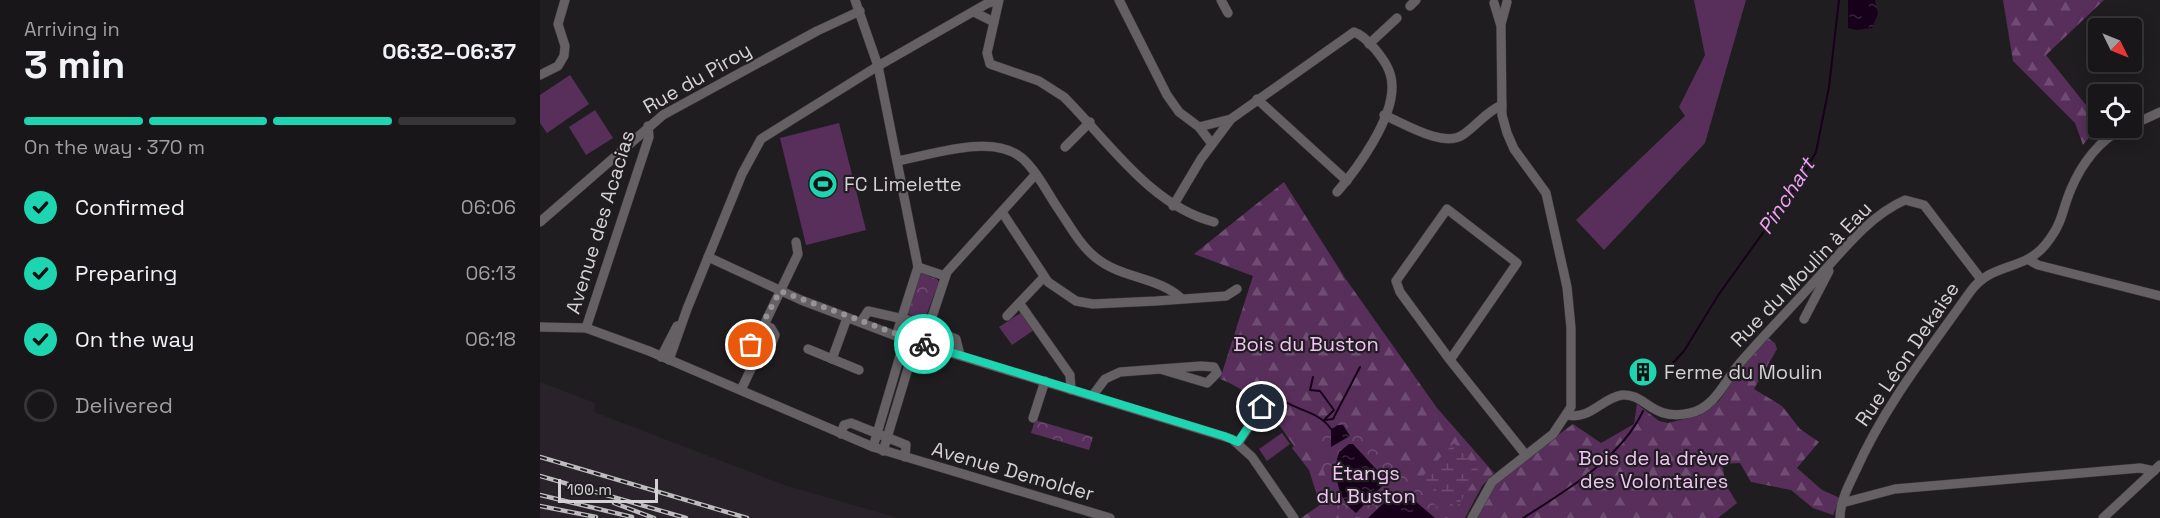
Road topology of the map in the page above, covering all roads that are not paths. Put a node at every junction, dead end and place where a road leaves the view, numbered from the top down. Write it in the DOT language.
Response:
graph roads {
  1 [pos="565,0"];
  2 [pos="855,0"];
  3 [pos="1119,0"];
  4 [pos="1221,0"];
  5 [pos="998,1"];
  6 [pos="1509,1"];
  7 [pos="1491,2"];
  8 [pos="860,11"];
  9 [pos="974,12"];
  10 [pos="1228,13"];
  11 [pos="1397,18"];
  12 [pos="994,22"];
  13 [pos="1501,26"];
  14 [pos="1370,44"];
  15 [pos="878,66"];
  16 [pos="540,75"];
  17 [pos="1257,99"];
  18 [pos="1502,105"];
  19 [pos="2160,112"];
  20 [pos="1384,116"];
  21 [pos="1231,118"];
  22 [pos="2142,120"];
  23 [pos="1090,122"];
  24 [pos="648,126"];
  25 [pos="1199,127"];
  26 [pos="2107,138"];
  27 [pos="1212,144"];
  28 [pos="1065,147"];
  29 [pos="897,161"];
  30 [pos="1035,175"];
  31 [pos="1347,181"];
  32 [pos="1337,192"];
  33 [pos="1173,206"];
  34 [pos="1002,212"];
  35 [pos="540,222"];
  36 [pos="1214,222"];
  37 [pos="796,242"];
  38 [pos="708,257"];
  39 [pos="1836,258"];
  40 [pos="2029,260"];
  41 [pos="918,267"];
  42 [pos="945,276"];
  43 [pos="1044,277"];
  44 [pos="1980,278"];
  45 [pos="1238,289"];
  46 [pos="780,291"];
  47 [pos="2160,296"];
  48 [pos="1181,298"];
  49 [pos="1020,304"];
  50 [pos="1007,316"];
  51 [pos="847,318"];
  52 [pos="1804,319"];
  53 [pos="901,321"];
  54 [pos="861,322"];
  55 [pos="764,325"];
  56 [pos="540,327"];
  57 [pos="586,327"];
  58 [pos="929,330"];
  59 [pos="900,337"];
  60 [pos="920,343"];
  61 [pos="808,349"];
  62 [pos="758,354"];
  63 [pos="960,355"];
  64 [pos="665,358"];
  65 [pos="832,359"];
  66 [pos="1450,360"];
  67 [pos="1160,369"];
  68 [pos="859,370"];
  69 [pos="1045,381"];
  70 [pos="741,390"];
  71 [pos="1071,390"];
  72 [pos="1093,395"];
  73 [pos="1262,407"];
  74 [pos="1568,415"];
  75 [pos="1033,418"];
  76 [pos="876,433"];
  77 [pos="841,434"];
  78 [pos="888,437"];
  79 [pos="1238,442"];
  80 [pos="873,447"];
  81 [pos="883,451"];
  82 [pos="1525,454"];
  83 [pos="905,458"];
  84 [pos="2157,468"];
  85 [pos="1842,503"];
  86 [pos="1110,518"];
  87 [pos="1294,518"];
  88 [pos="1472,518"];
  89 [pos="1840,518"];
  90 [pos="2103,518"];
  1 -- 16 [label="street"];
  2 -- 8 [label="street"];
  3 -- 25 [label="street"];
  4 -- 10 [label="street"];
  5 -- 9 [label="street"];
  5 -- 12 [label="street"];
  6 -- 7 [label="street"];
  6 -- 13 [label="street"];
  7 -- 13 [label="street"];
  8 -- 15 [label="street"];
  8 -- 24 [label="street, Rue du Piroy"];
  9 -- 12 [label="street"];
  9 -- 15 [label="street"];
  11 -- 14 [label="street"];
  12 -- 23 [label="street"];
  13 -- 18 [label="street"];
  14 -- 17 [label="street"];
  14 -- 20 [label="street"];
  15 -- 29 [label="street"];
  15 -- 38 [label="street"];
  17 -- 21 [label="street"];
  17 -- 31 [label="street"];
  18 -- 20 [label="street"];
  18 -- 74 [label="street"];
  19 -- 22 [label="street"];
  20 -- 31 [label="street"];
  21 -- 25 [label="street"];
  21 -- 27 [label="street"];
  23 -- 28 [label="street"];
  23 -- 33 [label="street"];
  24 -- 35 [label="street, Rue du Piroy"];
  24 -- 57 [label="street, Avenue des Acacias"];
  25 -- 27 [label="street"];
  26 -- 40 [label="street"];
  27 -- 33 [label="street"];
  29 -- 30 [label="street"];
  29 -- 41 [label="street"];
  30 -- 34 [label="street"];
  30 -- 48 [label="street"];
  31 -- 32 [label="street"];
  33 -- 36 [label="street"];
  34 -- 42 [label="street"];
  34 -- 43 [label="street"];
  37 -- 46 [label="street"];
  38 -- 46 [label="street"];
  38 -- 64 [label="street"];
  39 -- 44 [label="street, Rue du Moulin à Eau"];
  39 -- 52 [label="street"];
  39 -- 74 [label="street, Rue du Moulin à Eau"];
  40 -- 44 [label="street"];
  40 -- 47 [label="street"];
  41 -- 42 [label="street"];
  41 -- 53 [label="street"];
  42 -- 58 [label="street"];
  43 -- 48 [label="street"];
  43 -- 49 [label="street"];
  44 -- 85 [label="street, Rue Léon Dekaise"];
  45 -- 48 [label="street"];
  46 -- 51 [label="street"];
  46 -- 55 [label="street"];
  49 -- 50 [label="street"];
  49 -- 71 [label="street"];
  51 -- 54 [label="street"];
  51 -- 65 [label="street"];
  53 -- 54 [label="street"];
  53 -- 58 [label="street"];
  53 -- 59 [label="street"];
  54 -- 59 [label="street"];
  55 -- 62 [label="street"];
  55 -- 62 [label="street"];
  56 -- 57 [label="street, Avenue Demolder"];
  57 -- 64 [label="street, Avenue Demolder"];
  58 -- 60 [label="street"];
  58 -- 63 [label="street"];
  59 -- 60 [label="street"];
  59 -- 76 [label="street"];
  60 -- 63 [label="street"];
  60 -- 78 [label="street"];
  61 -- 65 [label="street"];
  62 -- 70 [label="street"];
  63 -- 69 [label="street"];
  64 -- 70 [label="street, Avenue Demolder"];
  65 -- 68 [label="street"];
  66 -- 66 [label="street"];
  66 -- 82 [label="street"];
  67 -- 67 [label="street"];
  67 -- 72 [label="street"];
  69 -- 71 [label="street"];
  69 -- 75 [label="street"];
  70 -- 77 [label="street, Avenue Demolder"];
  71 -- 72 [label="street"];
  72 -- 79 [label="street"];
  73 -- 79 [label="street"];
  74 -- 82 [label="street"];
  76 -- 77 [label="street, Avenue Demolder"];
  76 -- 78 [label="street, Avenue Demolder"];
  76 -- 80 [label="street"];
  77 -- 80 [label="street, Avenue Demolder"];
  78 -- 81 [label="street"];
  78 -- 83 [label="street, Avenue Demolder"];
  79 -- 87 [label="street"];
  80 -- 81 [label="street, Avenue Demolder"];
  81 -- 83 [label="street, Avenue Demolder"];
  82 -- 88 [label="street"];
  83 -- 86 [label="street, Avenue Demolder"];
  84 -- 85 [label="street"];
  84 -- 90 [label="street"];
  85 -- 89 [label="street, Rue Léon Dekaise"];
}
